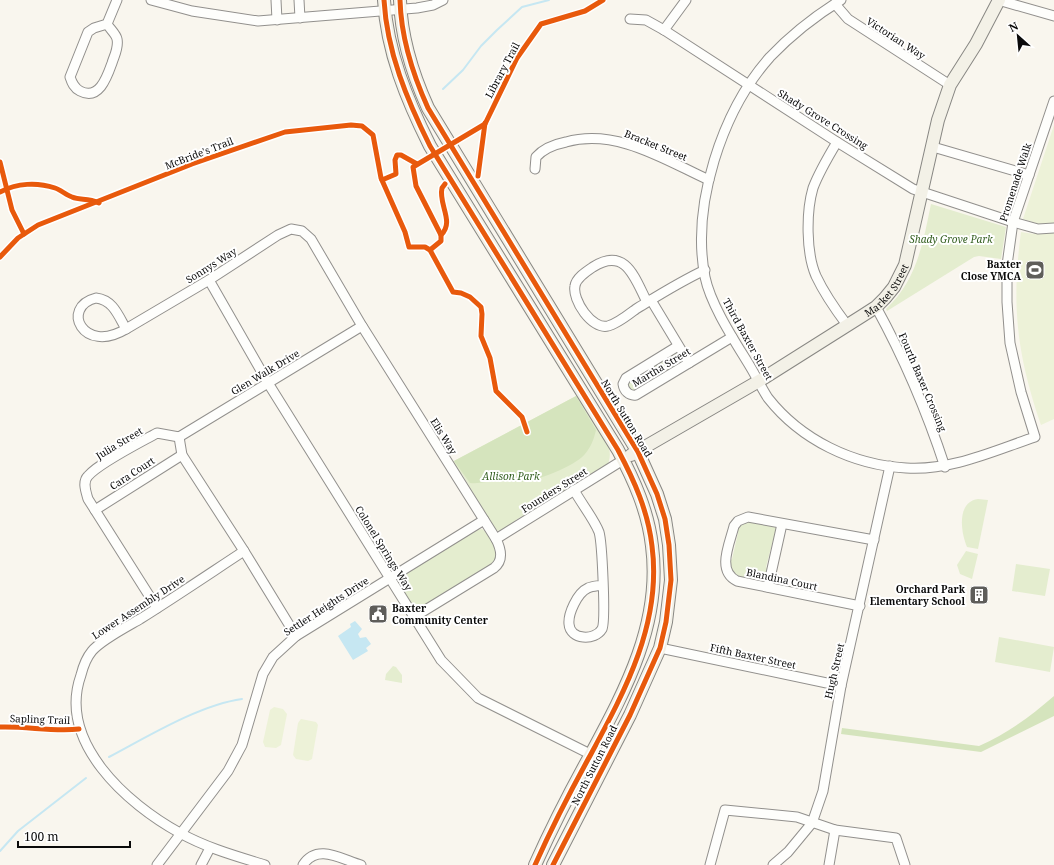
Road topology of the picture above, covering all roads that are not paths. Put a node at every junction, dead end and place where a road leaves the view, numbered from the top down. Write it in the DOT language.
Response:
graph roads {
  1 [pos="117,0"];
  2 [pos="151,0"];
  3 [pos="276,0"];
  4 [pos="299,0"];
  5 [pos="443,0"];
  6 [pos="686,0"];
  7 [pos="999,0"];
  8 [pos="838,2"];
  9 [pos="385,5"];
  10 [pos="400,5"];
  11 [pos="1054,16"];
  12 [pos="300,18"];
  13 [pos="630,19"];
  14 [pos="277,20"];
  15 [pos="107,24"];
  16 [pos="664,30"];
  17 [pos="749,85"];
  18 [pos="950,85"];
  19 [pos="1054,101"];
  20 [pos="837,142"];
  21 [pos="933,147"];
  22 [pos="535,169"];
  23 [pos="1029,175"];
  24 [pos="710,180"];
  25 [pos="923,193"];
  26 [pos="1013,222"];
  27 [pos="1054,228"];
  28 [pos="307,236"];
  29 [pos="705,270"];
  30 [pos="209,280"];
  31 [pos="649,301"];
  32 [pos="876,307"];
  33 [pos="847,325"];
  34 [pos="362,326"];
  35 [pos="126,329"];
  36 [pos="732,337"];
  37 [pos="678,346"];
  38 [pos="689,364"];
  39 [pos="758,381"];
  40 [pos="268,383"];
  41 [pos="179,437"];
  42 [pos="1035,437"];
  43 [pos="638,452"];
  44 [pos="182,455"];
  45 [pos="623,460"];
  46 [pos="890,466"];
  47 [pos="945,467"];
  48 [pos="574,490"];
  49 [pos="95,510"];
  50 [pos="484,520"];
  51 [pos="782,524"];
  52 [pos="496,539"];
  53 [pos="874,540"];
  54 [pos="244,551"];
  55 [pos="389,578"];
  56 [pos="602,585"];
  57 [pos="768,586"];
  58 [pos="860,606"];
  59 [pos="157,608"];
  60 [pos="414,617"];
  61 [pos="296,636"];
  62 [pos="660,648"];
  63 [pos="841,686"];
  64 [pos="591,754"];
  65 [pos="606,762"];
  66 [pos="812,823"];
  67 [pos="835,830"];
  68 [pos="180,833"];
  69 [pos="210,848"];
  70 [pos="157,865"];
  71 [pos="201,865"];
  72 [pos="265,865"];
  73 [pos="303,865"];
  74 [pos="361,865"];
  75 [pos="535,865"];
  76 [pos="553,865"];
  77 [pos="710,865"];
  78 [pos="773,865"];
  79 [pos="829,865"];
  80 [pos="905,865"];
  1 -- 15 [label="street"];
  2 -- 14 [label="street"];
  3 -- 14 [label="street"];
  4 -- 12 [label="street"];
  5 -- 10 [label="street"];
  6 -- 16 [label="street"];
  7 -- 11 [label="street"];
  7 -- 18 [label="main road, Market Street"];
  8 -- 17 [label="street, Third Baxter Street"];
  8 -- 18 [label="street, Victorian Way"];
  9 -- 10 [label="street"];
  9 -- 12 [label="street"];
  9 -- 45 [label="main road, North Sutton Road"];
  10 -- 43 [label="main road, North Sutton Road"];
  12 -- 14 [label="street"];
  13 -- 16 [label="street, Shady Grove Crossing"];
  15 -- 15 [label="street"];
  16 -- 17 [label="street, Shady Grove Crossing"];
  17 -- 20 [label="street, Shady Grove Crossing"];
  17 -- 24 [label="street, Third Baxter Street"];
  18 -- 21 [label="main road, Market Street"];
  19 -- 23 [label="street, Promenade Walk"];
  20 -- 25 [label="street, Shady Grove Crossing"];
  20 -- 33 [label="street"];
  21 -- 23 [label="street"];
  21 -- 25 [label="main road, Market Street"];
  22 -- 24 [label="street, Bracket Street"];
  23 -- 26 [label="street, Promenade Walk"];
  24 -- 29 [label="street, Third Baxter Street"];
  25 -- 26 [label="street, Shady Grove Crossing"];
  25 -- 32 [label="main road, Market Street"];
  26 -- 27 [label="street, Shady Grove Crossing"];
  26 -- 42 [label="street, Promenade Walk"];
  28 -- 30 [label="street, Sonnys Way"];
  28 -- 34 [label="street, Elis Way"];
  29 -- 31 [label="street"];
  29 -- 36 [label="street, Third Baxter Street"];
  30 -- 35 [label="street, Sonnys Way"];
  30 -- 40 [label="street, Colonel Springs Way"];
  31 -- 31 [label="street"];
  31 -- 37 [label="street, Martha Street"];
  32 -- 33 [label="main road, Market Street"];
  32 -- 47 [label="street, Fourth Baxer Crossing"];
  33 -- 39 [label="main road, Market Street"];
  34 -- 40 [label="street, Glen Walk Drive"];
  34 -- 50 [label="street, Elis Way"];
  35 -- 35 [label="street, Sonnys Way"];
  36 -- 38 [label="street, Martha Street"];
  36 -- 39 [label="street, Third Baxter Street"];
  37 -- 38 [label="street, Martha Street"];
  37 -- 38 [label="street, Martha Street"];
  39 -- 43 [label="main road, Market Street"];
  39 -- 46 [label="street, Third Baxter Street"];
  40 -- 41 [label="street, Glen Walk Drive"];
  40 -- 55 [label="street, Colonel Springs Way"];
  41 -- 44 [label="street"];
  41 -- 49 [label="street, Julia Street"];
  42 -- 47 [label="street, Third Baxter Street"];
  43 -- 45 [label="main road, Market Street"];
  43 -- 62 [label="main road, North Sutton Road"];
  44 -- 49 [label="street, Cara Court"];
  44 -- 54 [label="street"];
  45 -- 48 [label="street, Founders Street"];
  45 -- 64 [label="main road, North Sutton Road"];
  46 -- 47 [label="street, Third Baxter Street"];
  46 -- 53 [label="street, Hugh Street"];
  48 -- 52 [label="street, Founders Street"];
  48 -- 56 [label="street"];
  49 -- 59 [label="street, Julia Street"];
  50 -- 52 [label="street, Elis Way"];
  50 -- 55 [label="street, Settler Heights Drive"];
  51 -- 53 [label="street, Blandina Court"];
  51 -- 57 [label="street"];
  51 -- 57 [label="street, Blandina Court"];
  52 -- 60 [label="street, Elis Way"];
  53 -- 58 [label="street, Hugh Street"];
  54 -- 59 [label="street, Lower Assembly Drive"];
  54 -- 61 [label="street"];
  55 -- 60 [label="street, Colonel Springs Way"];
  55 -- 61 [label="street, Settler Heights Drive"];
  56 -- 56 [label="street"];
  57 -- 58 [label="street, Blandina Court"];
  58 -- 63 [label="street, Hugh Street"];
  59 -- 68 [label="street, Lower Assembly Drive"];
  60 -- 64 [label="street, Colonel Springs Way"];
  61 -- 68 [label="street, Settler Heights Drive"];
  62 -- 63 [label="street, Fifth Baxter Street"];
  62 -- 65 [label="main road, North Sutton Road"];
  63 -- 66 [label="street, Hugh Street"];
  64 -- 65 [label="street, Colonel Springs Way"];
  64 -- 75 [label="main road, North Sutton Road"];
  65 -- 76 [label="main road, North Sutton Road"];
  66 -- 67 [label="street"];
  66 -- 77 [label="street"];
  66 -- 78 [label="street, Hugh Street"];
  67 -- 79 [label="street"];
  67 -- 80 [label="street"];
  68 -- 69 [label="street, Lower Assembly Drive"];
  68 -- 70 [label="street, Settler Heights Drive"];
  69 -- 71 [label="street"];
  69 -- 72 [label="street, Lower Assembly Drive"];
  73 -- 74 [label="street"];
}
